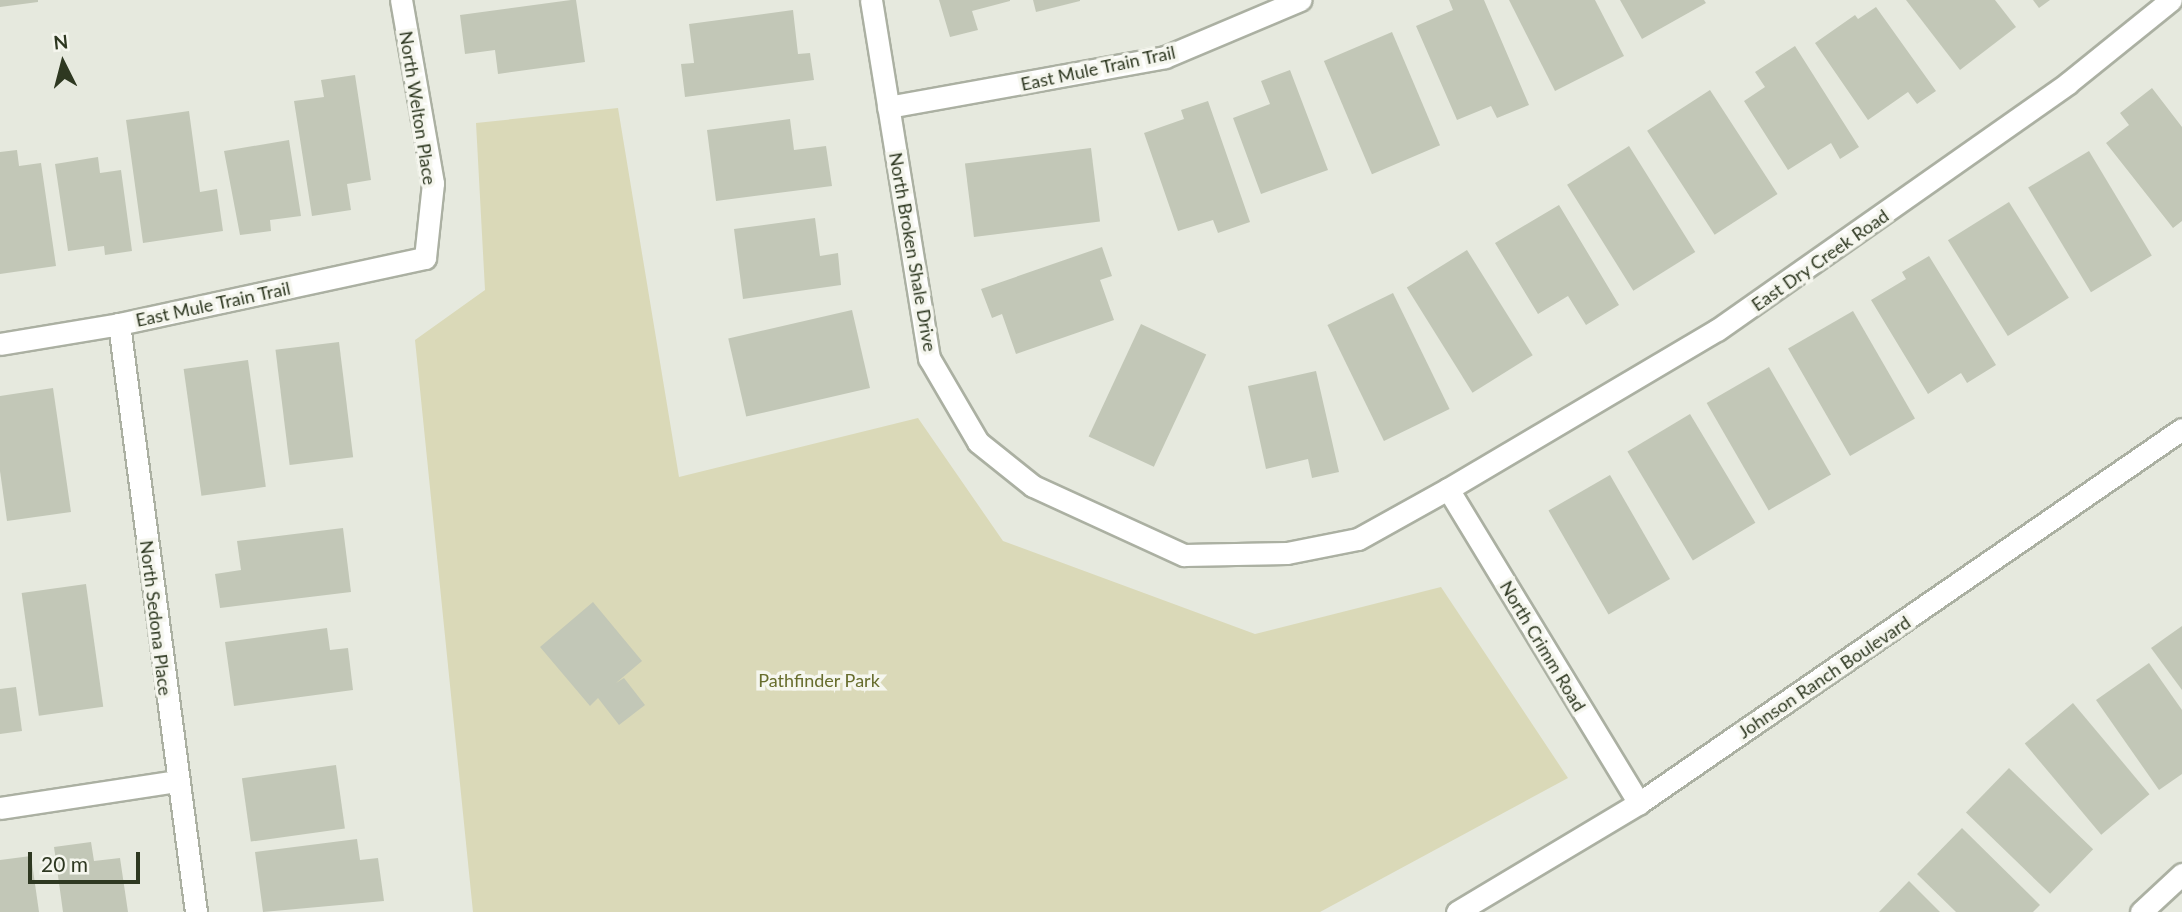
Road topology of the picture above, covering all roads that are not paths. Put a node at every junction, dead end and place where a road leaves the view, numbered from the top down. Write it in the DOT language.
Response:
graph roads {
  1 [pos="401,0"];
  2 [pos="871,0"];
  3 [pos="1300,0"];
  4 [pos="2171,0"];
  5 [pos="888,107"];
  6 [pos="425,258"];
  7 [pos="119,324"];
  8 [pos="0,344"];
  9 [pos="2182,429"];
  10 [pos="1448,489"];
  11 [pos="177,781"];
  12 [pos="1639,803"];
  13 [pos="0,808"];
  14 [pos="2182,874"];
  15 [pos="196,912"];
  16 [pos="1457,912"];
  17 [pos="2141,912"];
  1 -- 6 [label="street, North Welton Place"];
  2 -- 5 [label="street, North Broken Shale Drive"];
  3 -- 5 [label="street, East Mule Train Trail"];
  4 -- 10 [label="street, East Dry Creek Road"];
  5 -- 10 [label="street, North Broken Shale Drive"];
  6 -- 7 [label="street, East Mule Train Trail"];
  7 -- 8 [label="street, East Mule Train Trail"];
  7 -- 11 [label="street, North Sedona Place"];
  9 -- 12 [label="street, Johnson Ranch Boulevard"];
  10 -- 12 [label="street, North Crimm Road"];
  11 -- 13 [label="street"];
  11 -- 15 [label="street, North Sedona Place"];
  12 -- 16 [label="street, Johnson Ranch Boulevard"];
  14 -- 17 [label="street"];
}
